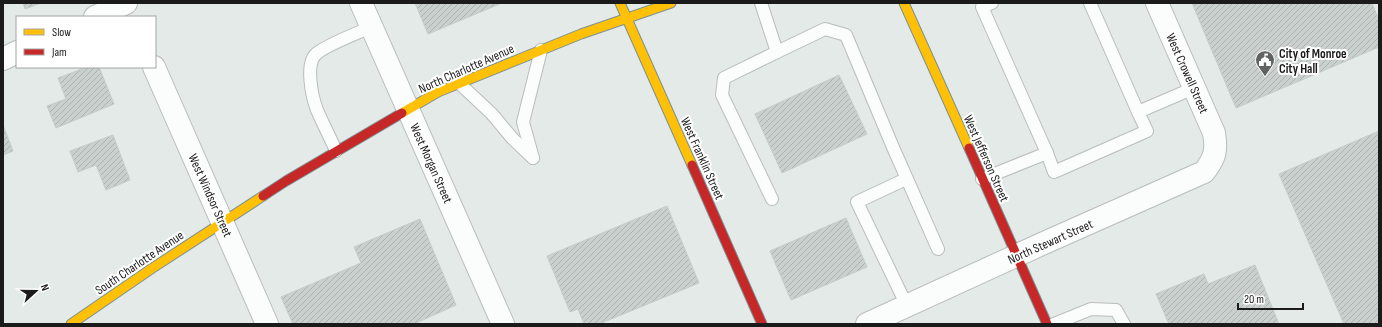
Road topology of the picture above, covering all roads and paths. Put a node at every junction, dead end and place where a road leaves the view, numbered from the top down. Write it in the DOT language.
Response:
graph roads {
  1 [pos="126,3"];
  2 [pos="361,3"];
  3 [pos="620,3"];
  4 [pos="671,3"];
  5 [pos="761,3"];
  6 [pos="904,3"];
  7 [pos="992,3"];
  8 [pos="1090,3"];
  9 [pos="1157,3"];
  10 [pos="97,16"];
  11 [pos="132,16"];
  12 [pos="627,18"];
  13 [pos="371,27"];
  14 [pos="541,50"];
  15 [pos="16,52"];
  16 [pos="777,52"];
  17 [pos="3,59"];
  18 [pos="154,68"];
  19 [pos="459,83"];
  20 [pos="1194,88"];
  21 [pos="408,109"];
  22 [pos="1138,112"];
  23 [pos="1216,144"];
  24 [pos="336,151"];
  25 [pos="1047,153"];
  26 [pos="906,179"];
  27 [pos="982,179"];
  28 [pos="772,199"];
  29 [pos="223,223"];
  30 [pos="938,250"];
  31 [pos="1017,256"];
  32 [pos="901,314"];
  33 [pos="71,324"];
  34 [pos="267,324"];
  35 [pos="503,324"];
  36 [pos="762,324"];
  37 [pos="867,324"];
  38 [pos="1047,324"];
  39 [pos="1054,324"];
  40 [pos="1124,324"];
  1 -- 10 [label="street"];
  1 -- 11 [label="street"];
  2 -- 13 [label="street, West Morgan Street"];
  3 -- 12 [label="main road, West Franklin Street"];
  4 -- 12 [label="main road, North Charlotte Avenue"];
  5 -- 16 [label="lane"];
  6 -- 27 [label="main road, West Jefferson Street"];
  7 -- 25 [label="lane"];
  8 -- 22 [label="lane"];
  9 -- 20 [label="street, West Crowell Street"];
  12 -- 14 [label="main road, North Charlotte Avenue"];
  12 -- 36 [label="main road, West Franklin Street"];
  13 -- 21 [label="street, West Morgan Street"];
  13 -- 24 [label="lane"];
  14 -- 19 [label="main road, North Charlotte Avenue"];
  14 -- 19 [label="lane"];
  15 -- 17 [label="street"];
  16 -- 26 [label="lane"];
  16 -- 28 [label="lane"];
  18 -- 29 [label="street, West Windsor Street"];
  19 -- 21 [label="main road, North Charlotte Avenue"];
  20 -- 22 [label="lane"];
  20 -- 23 [label="street, West Crowell Street"];
  21 -- 24 [label="main road, North Charlotte Avenue"];
  21 -- 35 [label="street, West Morgan Street"];
  22 -- 25 [label="lane"];
  23 -- 31 [label="street, North Stewart Street"];
  24 -- 29 [label="main road, North Charlotte Avenue"];
  25 -- 27 [label="lane"];
  26 -- 30 [label="lane"];
  26 -- 32 [label="lane"];
  27 -- 31 [label="main road, West Jefferson Street"];
  29 -- 33 [label="main road, South Charlotte Avenue"];
  29 -- 34 [label="street, West Windsor Street"];
  31 -- 32 [label="street, North Stewart Street"];
  31 -- 38 [label="main road, West Jefferson Street"];
  32 -- 37 [label="street, North Stewart Street"];
  39 -- 40 [label="lane"];
}
